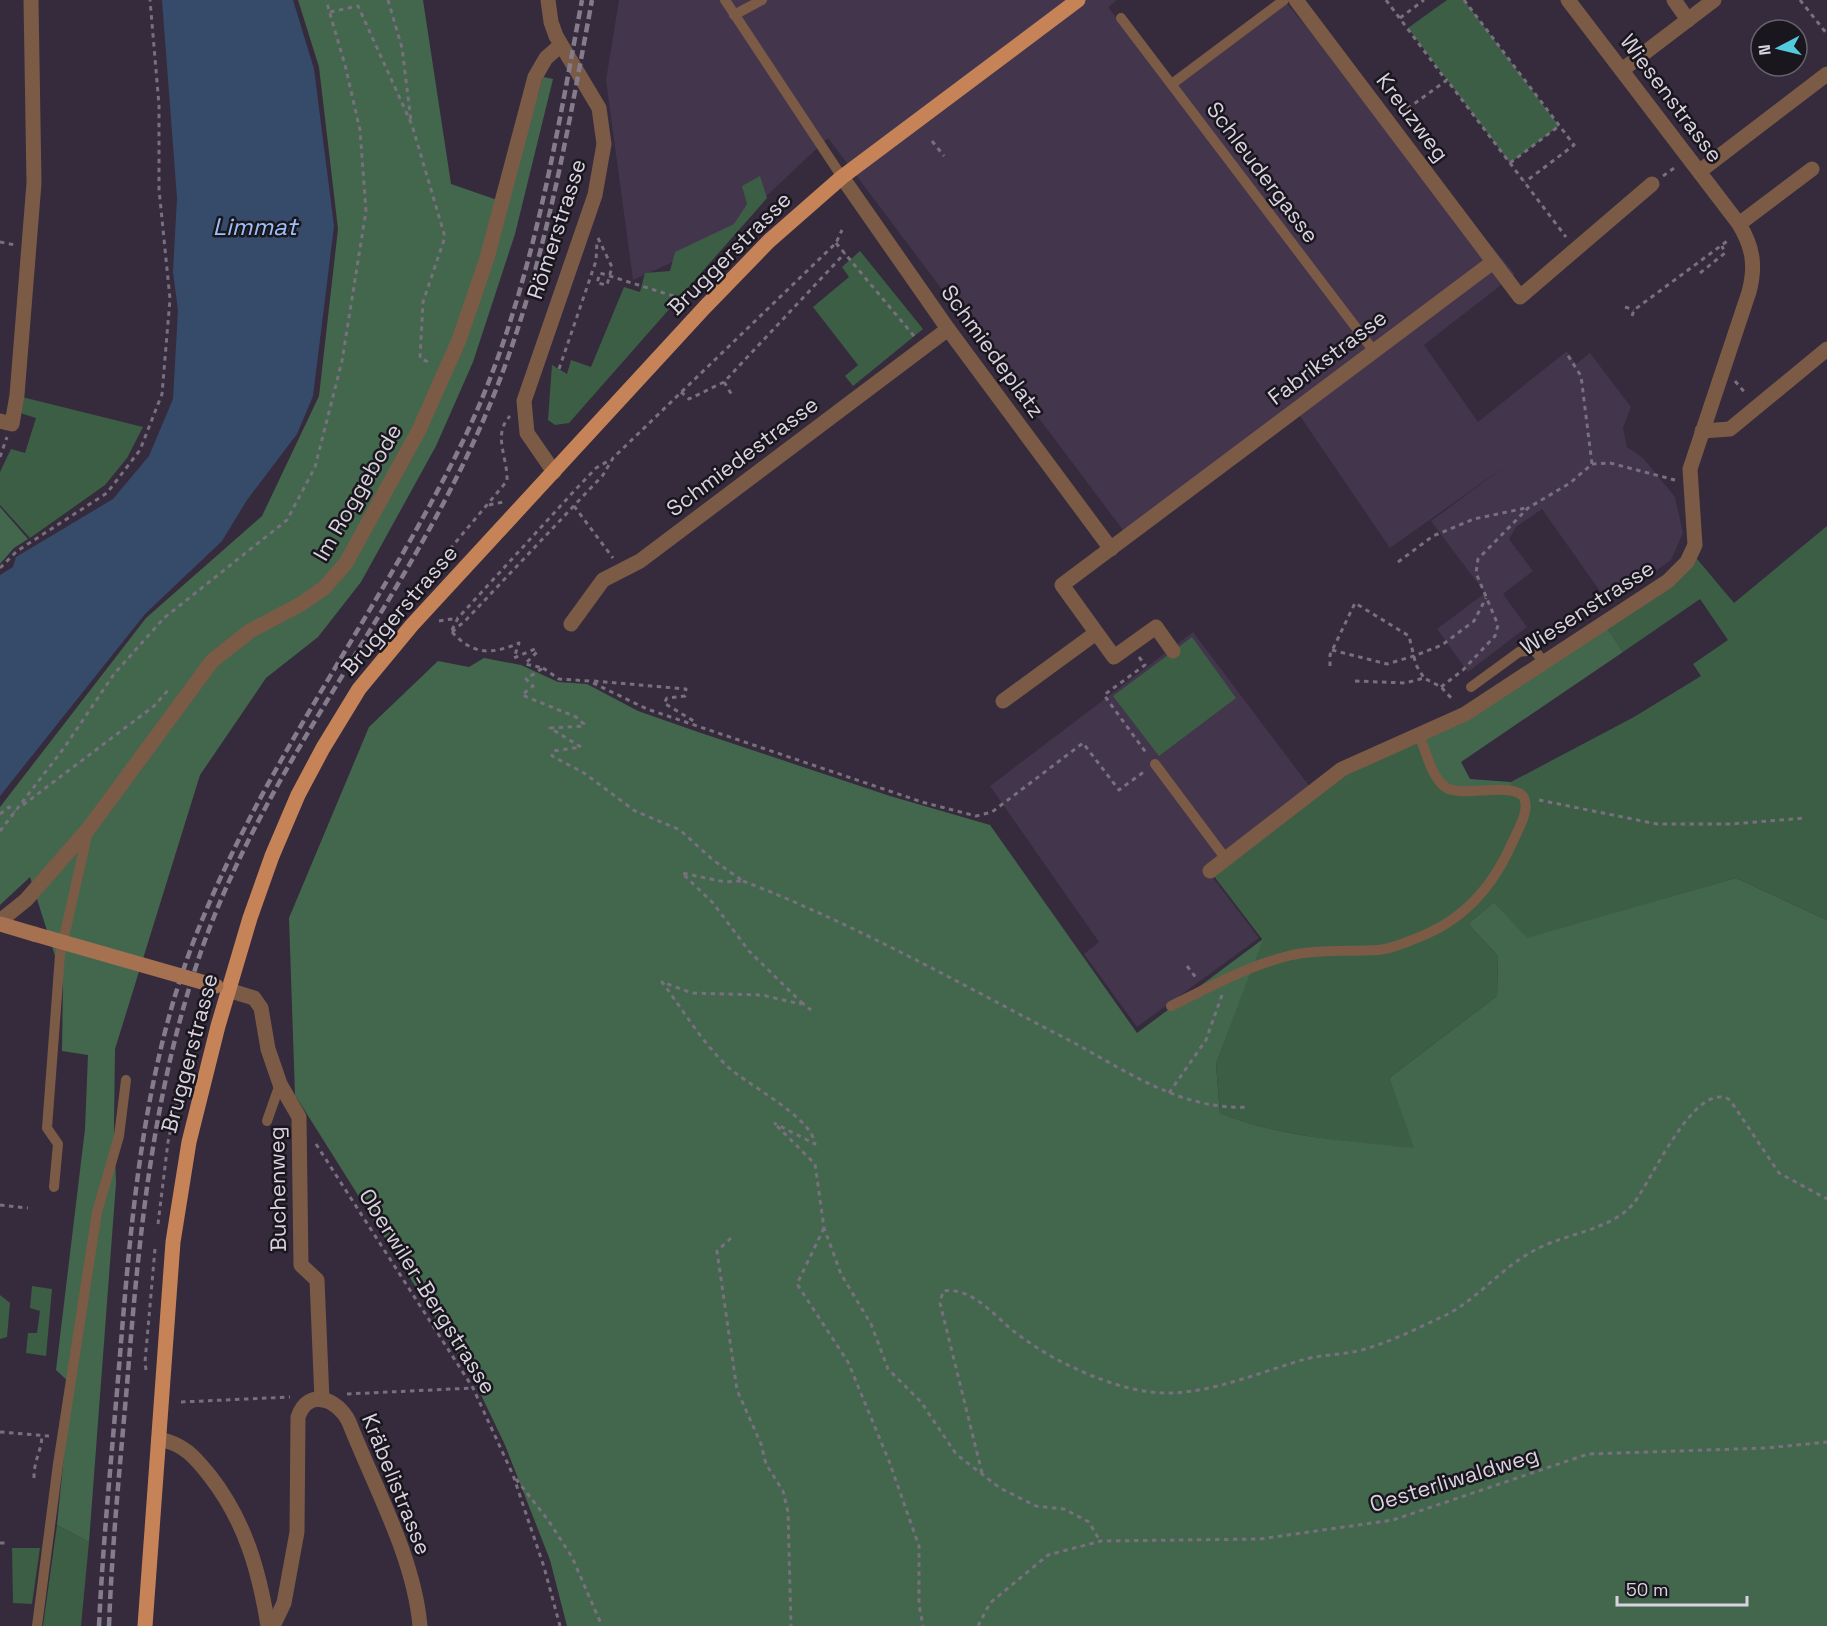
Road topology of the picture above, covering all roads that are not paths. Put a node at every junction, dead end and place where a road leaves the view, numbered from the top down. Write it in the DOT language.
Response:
graph roads {
  1 [pos="31,0"];
  2 [pos="548,0"];
  3 [pos="725,0"];
  4 [pos="762,0"];
  5 [pos="1078,0"];
  6 [pos="1294,0"];
  7 [pos="1568,0"];
  8 [pos="1674,0"];
  9 [pos="1714,0"];
  10 [pos="734,15"];
  11 [pos="1121,18"];
  12 [pos="1688,20"];
  13 [pos="561,45"];
  14 [pos="1622,70"];
  15 [pos="1827,74"];
  16 [pos="1172,84"];
  17 [pos="1812,169"];
  18 [pos="1700,171"];
  19 [pos="842,177"];
  20 [pos="1652,184"];
  21 [pos="1737,230"];
  22 [pos="1493,262"];
  23 [pos="948,329"];
  24 [pos="1827,349"];
  25 [pos="1373,350"];
  26 [pos="0,421"];
  27 [pos="1702,431"];
  28 [pos="554,472"];
  29 [pos="1111,549"];
  30 [pos="571,624"];
  31 [pos="1096,633"];
  32 [pos="1173,651"];
  33 [pos="1544,662"];
  34 [pos="1471,687"];
  35 [pos="1003,701"];
  36 [pos="1419,735"];
  37 [pos="1155,764"];
  38 [pos="89,828"];
  39 [pos="1226,859"];
  40 [pos="1210,871"];
  41 [pos="0,923"];
  42 [pos="222,988"];
  43 [pos="1171,1006"];
  44 [pos="126,1080"];
  45 [pos="280,1084"];
  46 [pos="267,1121"];
  47 [pos="54,1187"];
  48 [pos="317,1400"];
  49 [pos="159,1439"];
  50 [pos="420,1618"];
  51 [pos="37,1626"];
  52 [pos="145,1626"];
  53 [pos="268,1626"];
  54 [pos="273,1626"];
  55 [pos="431,1626"];
  1 -- 26 [label="street"];
  2 -- 13 [label="street, Römerstrasse"];
  3 -- 10 [label="lane"];
  4 -- 10 [label="lane"];
  5 -- 19 [label="main road, Bruggerstrasse"];
  6 -- 16 [label="lane"];
  6 -- 22 [label="street, Kreuzweg"];
  7 -- 14 [label="street, Wiesenstrasse"];
  8 -- 12 [label="street"];
  9 -- 12 [label="street"];
  10 -- 19 [label="lane"];
  11 -- 16 [label="lane, Schleudergasse"];
  12 -- 14 [label="street"];
  13 -- 28 [label="street, Römerstrasse"];
  13 -- 38 [label="street, Im Roggebode"];
  14 -- 18 [label="street, Wiesenstrasse"];
  15 -- 18 [label="street"];
  16 -- 25 [label="lane, Schleudergasse"];
  17 -- 21 [label="street"];
  18 -- 21 [label="street, Wiesenstrasse"];
  19 -- 23 [label="street, Schmiedeplatz"];
  19 -- 28 [label="main road, Bruggerstrasse"];
  20 -- 22 [label="street"];
  21 -- 27 [label="street, Wiesenstrasse"];
  22 -- 25 [label="street, Fabrikstrasse"];
  23 -- 29 [label="street, Schmiedeplatz"];
  23 -- 30 [label="street, Schmiedestrasse"];
  24 -- 27 [label="street"];
  25 -- 29 [label="street, Fabrikstrasse"];
  27 -- 33 [label="street, Wiesenstrasse"];
  28 -- 42 [label="main road, Bruggerstrasse"];
  29 -- 31 [label="street, Fabrikstrasse"];
  31 -- 32 [label="street, Fabrikstrasse"];
  31 -- 35 [label="street"];
  33 -- 34 [label="lane"];
  33 -- 36 [label="street, Wiesenstrasse"];
  36 -- 39 [label="street, Wiesenstrasse"];
  36 -- 43 [label="lane"];
  37 -- 39 [label="lane"];
  38 -- 41 [label="street, Im Roggebode"];
  38 -- 47 [label="lane"];
  39 -- 40 [label="street, Wiesenstrasse"];
  41 -- 42 [label="main road, bridge"];
  42 -- 45 [label="street, Buchenweg"];
  42 -- 49 [label="main road, Bruggerstrasse"];
  44 -- 51 [label="lane"];
  45 -- 46 [label="lane, Buchenweg"];
  45 -- 48 [label="street, Buchenweg"];
  48 -- 50 [label="street, Kräbelistrasse"];
  48 -- 54 [label="street"];
  49 -- 52 [label="main road, Bruggerstrasse"];
  49 -- 53 [label="street"];
  50 -- 55 [label="street"];
}
